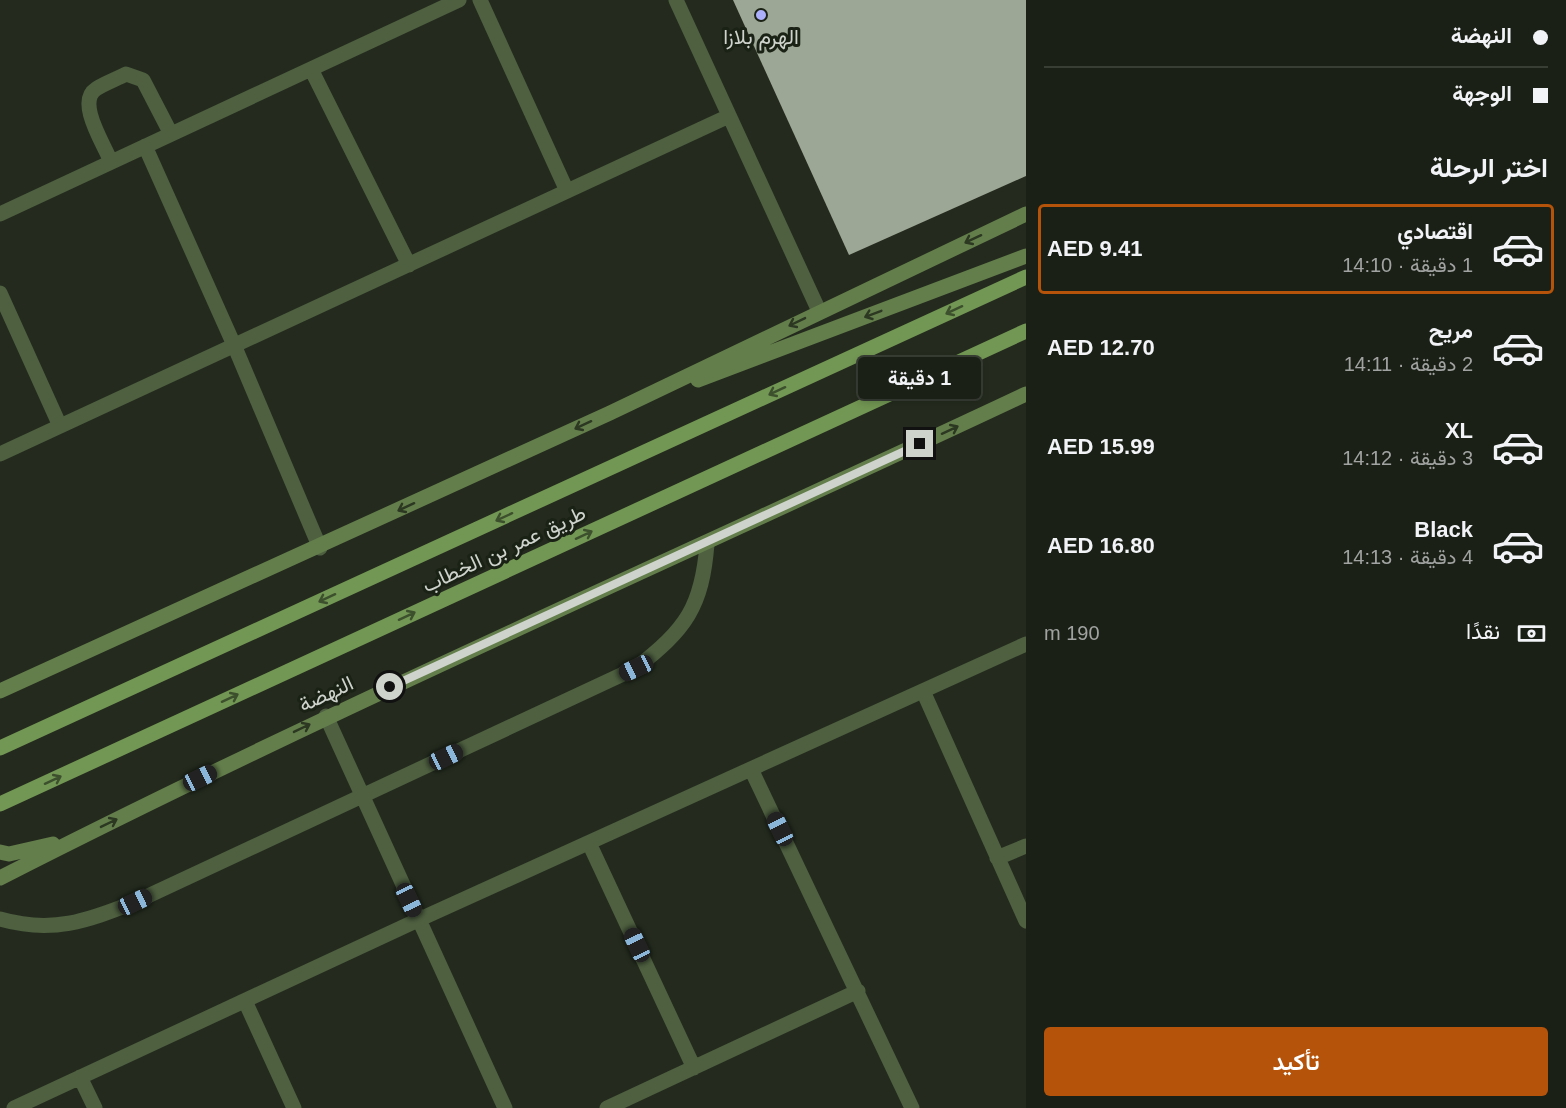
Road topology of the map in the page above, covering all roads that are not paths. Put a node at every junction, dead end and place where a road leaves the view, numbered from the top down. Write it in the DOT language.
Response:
graph roads {
  1 [pos="459,0"];
  2 [pos="480,0"];
  3 [pos="676,0"];
  4 [pos="311,69"];
  5 [pos="729,116"];
  6 [pos="171,134"];
  7 [pos="145,146"];
  8 [pos="111,162"];
  9 [pos="567,191"];
  10 [pos="0,214"];
  11 [pos="1026,214"];
  12 [pos="1026,256"];
  13 [pos="409,265"];
  14 [pos="1026,277"];
  15 [pos="0,293"];
  16 [pos="819,311"];
  17 [pos="1026,331"];
  18 [pos="234,345"];
  19 [pos="1026,394"];
  20 [pos="610,413"];
  21 [pos="60,426"];
  22 [pos="0,454"];
  23 [pos="706,544"];
  24 [pos="320,548"];
  25 [pos="1026,644"];
  26 [pos="923,691"];
  27 [pos="0,692"];
  28 [pos="326,716"];
  29 [pos="0,748"];
  30 [pos="752,769"];
  31 [pos="361,797"];
  32 [pos="0,804"];
  33 [pos="75,840"];
  34 [pos="589,843"];
  35 [pos="1026,846"];
  36 [pos="0,852"];
  37 [pos="997,858"];
  38 [pos="0,878"];
  39 [pos="0,919"];
  40 [pos="418,920"];
  41 [pos="1026,921"];
  42 [pos="858,991"];
  43 [pos="245,1000"];
  44 [pos="694,1068"];
  45 [pos="80,1077"];
  46 [pos="14,1108"];
  47 [pos="95,1108"];
  48 [pos="294,1108"];
  49 [pos="505,1108"];
  50 [pos="607,1108"];
  51 [pos="912,1108"];
  1 -- 4 [label="street"];
  2 -- 9 [label="street"];
  3 -- 5 [label="street"];
  4 -- 6 [label="street"];
  4 -- 13 [label="street"];
  5 -- 9 [label="street"];
  5 -- 16 [label="street"];
  6 -- 7 [label="street"];
  6 -- 8 [label="street"];
  7 -- 8 [label="street"];
  7 -- 18 [label="street"];
  8 -- 10 [label="street"];
  9 -- 13 [label="street"];
  11 -- 16 [label="main road, one-way"];
  12 -- 20 [label="main road, one-way"];
  13 -- 18 [label="street"];
  14 -- 29 [label="main road, طريق عمر بن الخطاب, one-way"];
  15 -- 21 [label="street"];
  16 -- 20 [label="main road, one-way"];
  32 -- 17 [label="main road, طريق عمر بن الخطاب, one-way"];
  18 -- 21 [label="street"];
  18 -- 24 [label="street"];
  23 -- 19 [label="main road, النهضة, one-way"];
  20 -- 24 [label="main road, one-way"];
  21 -- 22 [label="street"];
  23 -- 28 [label="main road, النهضة"];
  23 -- 31 [label="street"];
  24 -- 27 [label="main road"];
  25 -- 26 [label="street"];
  26 -- 30 [label="street"];
  26 -- 37 [label="street"];
  28 -- 31 [label="street"];
  33 -- 28 [label="main road, النهضة, one-way"];
  30 -- 34 [label="street"];
  30 -- 42 [label="street"];
  31 -- 39 [label="street"];
  31 -- 40 [label="street"];
  33 -- 36 [label="main road"];
  33 -- 38 [label="main road, النهضة"];
  34 -- 40 [label="street"];
  34 -- 44 [label="street"];
  35 -- 37 [label="street"];
  37 -- 41 [label="street"];
  40 -- 43 [label="street"];
  40 -- 49 [label="street"];
  42 -- 44 [label="street"];
  42 -- 51 [label="street"];
  43 -- 45 [label="street"];
  43 -- 48 [label="street"];
  44 -- 50 [label="street"];
  45 -- 46 [label="street"];
  45 -- 47 [label="street"];
}
